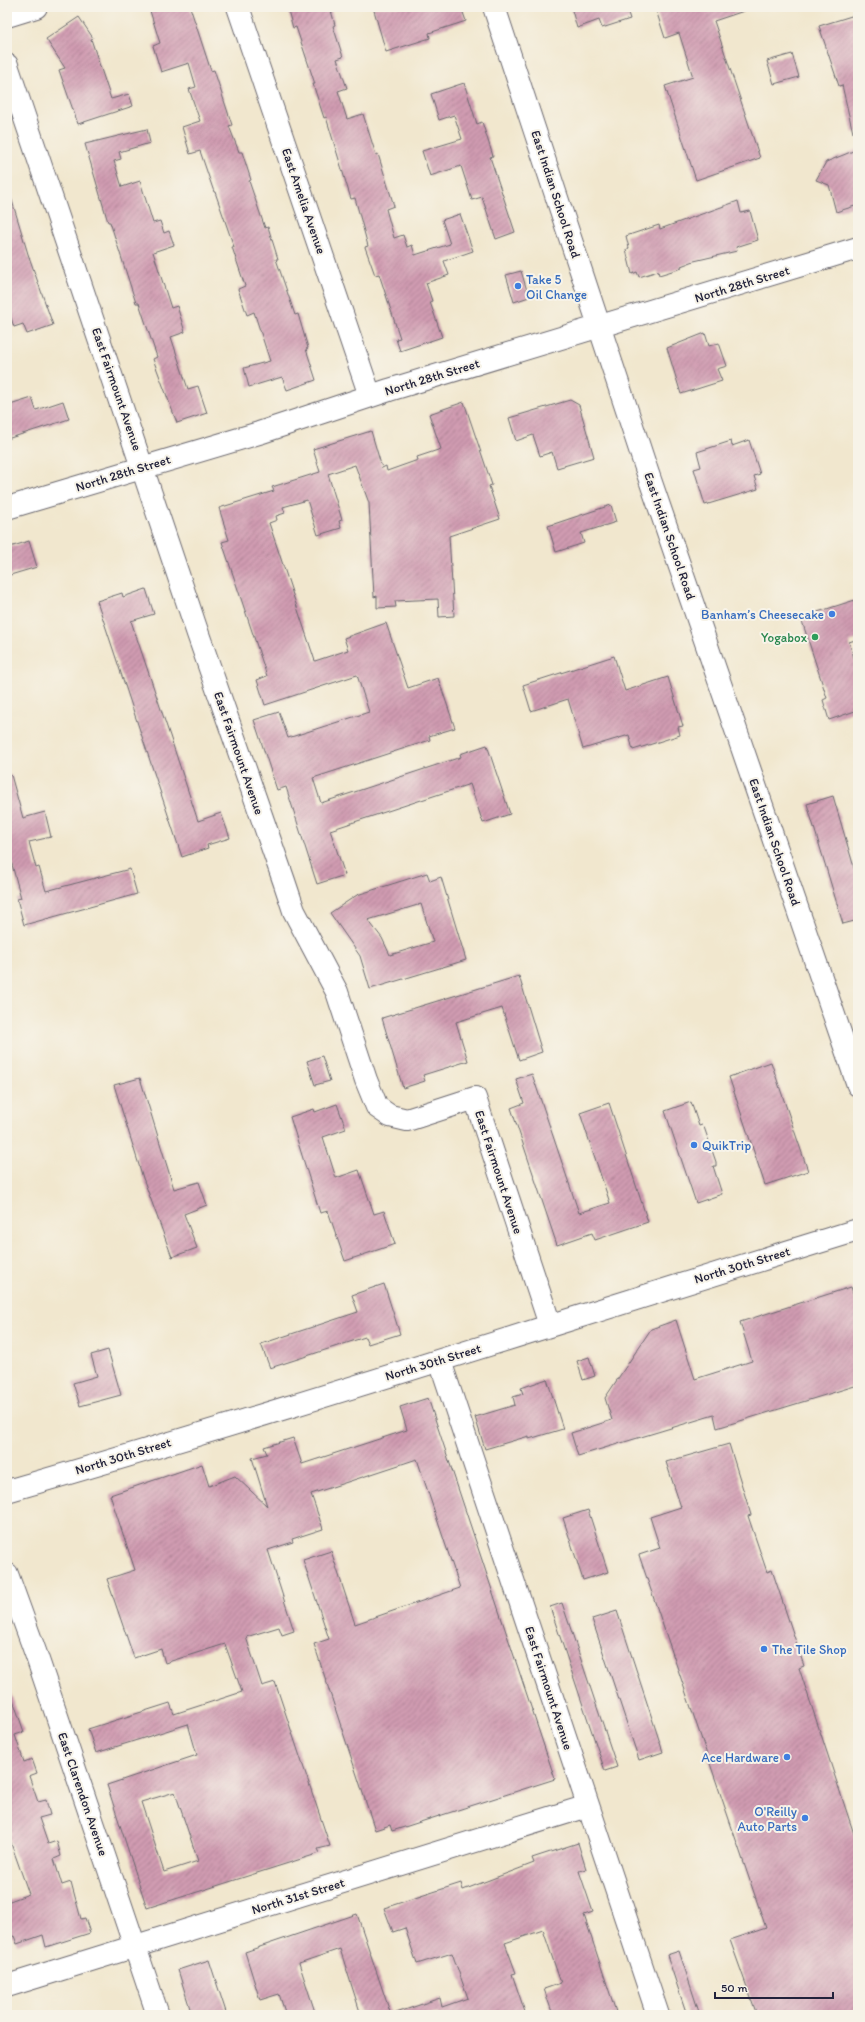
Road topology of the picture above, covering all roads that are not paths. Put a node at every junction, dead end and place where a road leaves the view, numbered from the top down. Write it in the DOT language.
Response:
graph roads {
  1 [pos="36,7"];
  2 [pos="238,7"];
  3 [pos="494,7"];
  4 [pos="7,16"];
  5 [pos="7,65"];
  6 [pos="858,248"];
  7 [pos="600,327"];
  8 [pos="370,396"];
  9 [pos="143,467"];
  10 [pos="7,508"];
  11 [pos="858,1085"];
  12 [pos="858,1230"];
  13 [pos="550,1325"];
  14 [pos="440,1360"];
  15 [pos="7,1491"];
  16 [pos="7,1574"];
  17 [pos="588,1806"];
  18 [pos="135,1946"];
  19 [pos="7,1986"];
  20 [pos="158,2015"];
  21 [pos="658,2015"];
  1 -- 4 [label="street"];
  2 -- 8 [label="street, East Amelia Avenue"];
  3 -- 7 [label="street, East Indian School Road"];
  5 -- 9 [label="street, East Fairmount Avenue"];
  6 -- 7 [label="street, North 28th Street"];
  7 -- 8 [label="street, North 28th Street"];
  7 -- 11 [label="street, East Indian School Road"];
  8 -- 9 [label="street, North 28th Street"];
  9 -- 10 [label="street, North 28th Street"];
  9 -- 13 [label="street, East Fairmount Avenue"];
  12 -- 13 [label="street, North 30th Street"];
  13 -- 14 [label="street, North 30th Street"];
  14 -- 15 [label="street, North 30th Street"];
  14 -- 17 [label="street, East Fairmount Avenue"];
  16 -- 18 [label="street, East Clarendon Avenue"];
  17 -- 18 [label="street, North 31st Street"];
  17 -- 21 [label="street, East Fairmount Avenue"];
  18 -- 19 [label="street, North 31st Street"];
  18 -- 20 [label="street, East Clarendon Avenue"];
}
